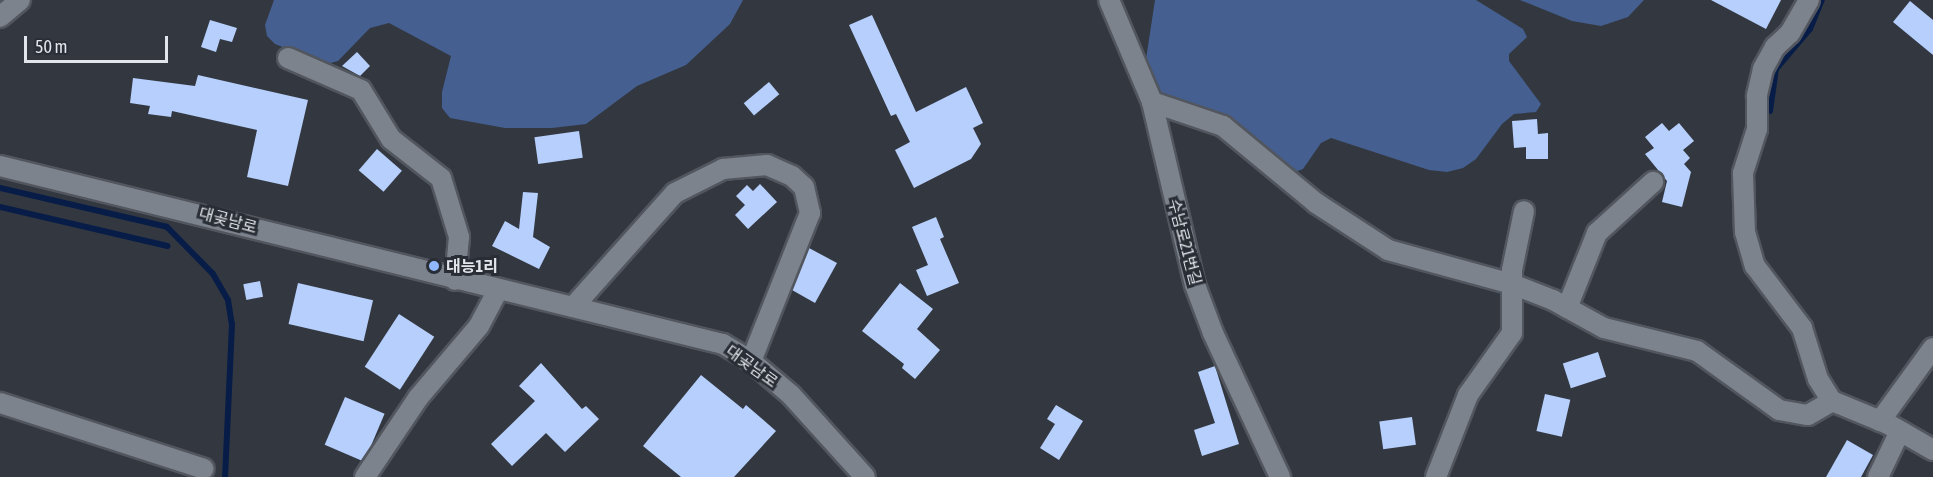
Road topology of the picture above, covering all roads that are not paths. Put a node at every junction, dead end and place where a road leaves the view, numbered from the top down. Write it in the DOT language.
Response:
graph roads {
  1 [pos="20,0"];
  2 [pos="1109,0"];
  3 [pos="1809,0"];
  4 [pos="0,17"];
  5 [pos="288,58"];
  6 [pos="1152,102"];
  7 [pos="0,166"];
  8 [pos="1653,182"];
  9 [pos="1524,211"];
  10 [pos="456,280"];
  11 [pos="1512,284"];
  12 [pos="498,290"];
  13 [pos="573,307"];
  14 [pos="1567,308"];
  15 [pos="1933,348"];
  16 [pos="751,361"];
  17 [pos="1832,401"];
  18 [pos="0,403"];
  19 [pos="1880,421"];
  20 [pos="1900,431"];
  21 [pos="1933,450"];
  22 [pos="204,469"];
  23 [pos="365,477"];
  24 [pos="865,477"];
  25 [pos="1280,477"];
  26 [pos="1436,477"];
  27 [pos="1878,477"];
  1 -- 4 [label="street"];
  2 -- 6 [label="street, 수남로21번길"];
  3 -- 17 [label="street"];
  5 -- 10 [label="street"];
  6 -- 11 [label="street"];
  6 -- 25 [label="street, 수남로21번길"];
  7 -- 10 [label="street, 대곶남로"];
  8 -- 14 [label="street"];
  9 -- 11 [label="street"];
  10 -- 12 [label="street, 대곶남로"];
  11 -- 14 [label="street"];
  11 -- 26 [label="street"];
  12 -- 13 [label="street, 대곶남로"];
  12 -- 23 [label="street"];
  13 -- 16 [label="street, 대곶남로"];
  13 -- 16 [label="street"];
  14 -- 17 [label="street"];
  15 -- 19 [label="street"];
  16 -- 24 [label="street, 대곶남로"];
  17 -- 19 [label="street"];
  18 -- 22 [label="street"];
  19 -- 20 [label="street"];
  20 -- 21 [label="street"];
  20 -- 27 [label="street"];
}
